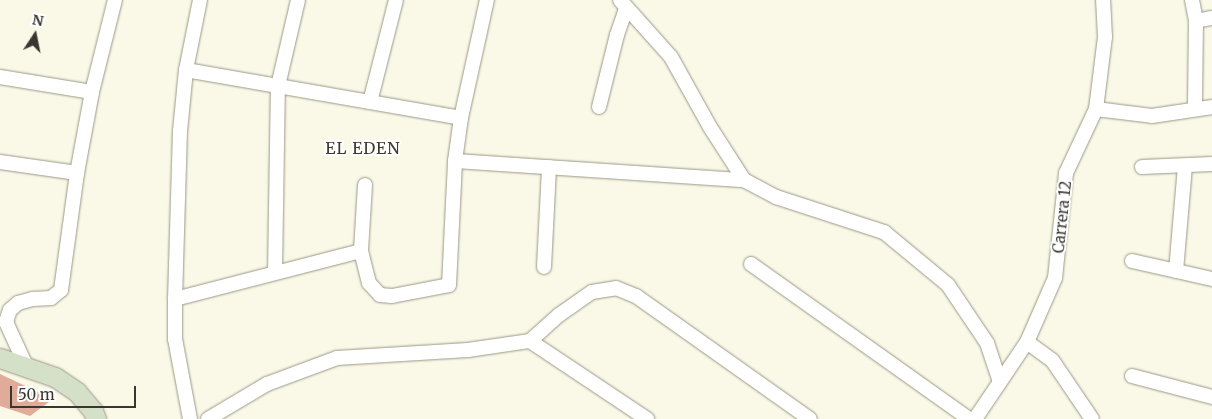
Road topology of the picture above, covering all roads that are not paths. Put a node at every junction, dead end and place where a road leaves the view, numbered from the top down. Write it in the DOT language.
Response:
graph roads {
  1 [pos="115,0"];
  2 [pos="200,0"];
  3 [pos="298,0"];
  4 [pos="396,0"];
  5 [pos="488,0"];
  6 [pos="1103,0"];
  7 [pos="1192,0"];
  8 [pos="623,5"];
  9 [pos="1212,18"];
  10 [pos="1196,21"];
  11 [pos="186,70"];
  12 [pos="0,78"];
  13 [pos="278,86"];
  14 [pos="92,92"];
  15 [pos="370,102"];
  16 [pos="598,107"];
  17 [pos="1212,107"];
  18 [pos="1096,108"];
  19 [pos="1195,109"];
  20 [pos="461,118"];
  21 [pos="455,161"];
  22 [pos="0,162"];
  23 [pos="1212,164"];
  24 [pos="1185,166"];
  25 [pos="549,167"];
  26 [pos="1142,167"];
  27 [pos="77,173"];
  28 [pos="744,180"];
  29 [pos="365,184"];
  30 [pos="361,251"];
  31 [pos="1132,261"];
  32 [pos="751,264"];
  33 [pos="544,267"];
  34 [pos="1176,271"];
  35 [pos="275,272"];
  36 [pos="1212,279"];
  37 [pos="175,299"];
  38 [pos="530,341"];
  39 [pos="1027,342"];
  40 [pos="0,358"];
  41 [pos="27,368"];
  42 [pos="1132,376"];
  43 [pos="1000,382"];
  44 [pos="1212,397"];
  45 [pos="96,419"];
  46 [pos="190,419"];
  47 [pos="208,419"];
  48 [pos="647,419"];
  49 [pos="810,419"];
  50 [pos="969,419"];
  51 [pos="974,419"];
  52 [pos="1092,419"];
  1 -- 14 [label="street"];
  2 -- 11 [label="street"];
  3 -- 13 [label="street"];
  4 -- 15 [label="street"];
  5 -- 20 [label="street"];
  6 -- 18 [label="street, Carrera 12"];
  7 -- 10 [label="street"];
  8 -- 16 [label="street"];
  8 -- 28 [label="street"];
  9 -- 10 [label="street"];
  10 -- 19 [label="street"];
  11 -- 13 [label="street"];
  11 -- 37 [label="street"];
  12 -- 14 [label="street"];
  13 -- 15 [label="street"];
  13 -- 35 [label="street"];
  14 -- 27 [label="street"];
  15 -- 20 [label="street"];
  17 -- 19 [label="street"];
  18 -- 19 [label="street"];
  18 -- 39 [label="street, Carrera 12"];
  20 -- 21 [label="street"];
  21 -- 25 [label="street"];
  21 -- 30 [label="street"];
  22 -- 27 [label="street"];
  23 -- 24 [label="street"];
  24 -- 26 [label="street"];
  24 -- 34 [label="street"];
  25 -- 28 [label="street"];
  25 -- 33 [label="street"];
  27 -- 41 [label="street"];
  28 -- 43 [label="street"];
  29 -- 30 [label="street"];
  30 -- 35 [label="street"];
  31 -- 34 [label="street"];
  32 -- 50 [label="street"];
  34 -- 36 [label="street"];
  35 -- 37 [label="street"];
  37 -- 46 [label="street"];
  38 -- 47 [label="street"];
  38 -- 48 [label="street"];
  38 -- 49 [label="street"];
  39 -- 43 [label="street, Carrera 12"];
  39 -- 52 [label="street"];
  40 -- 41 [label="street"];
  41 -- 45 [label="street"];
  42 -- 44 [label="street"];
  43 -- 51 [label="street, Carrera 12"];
}
